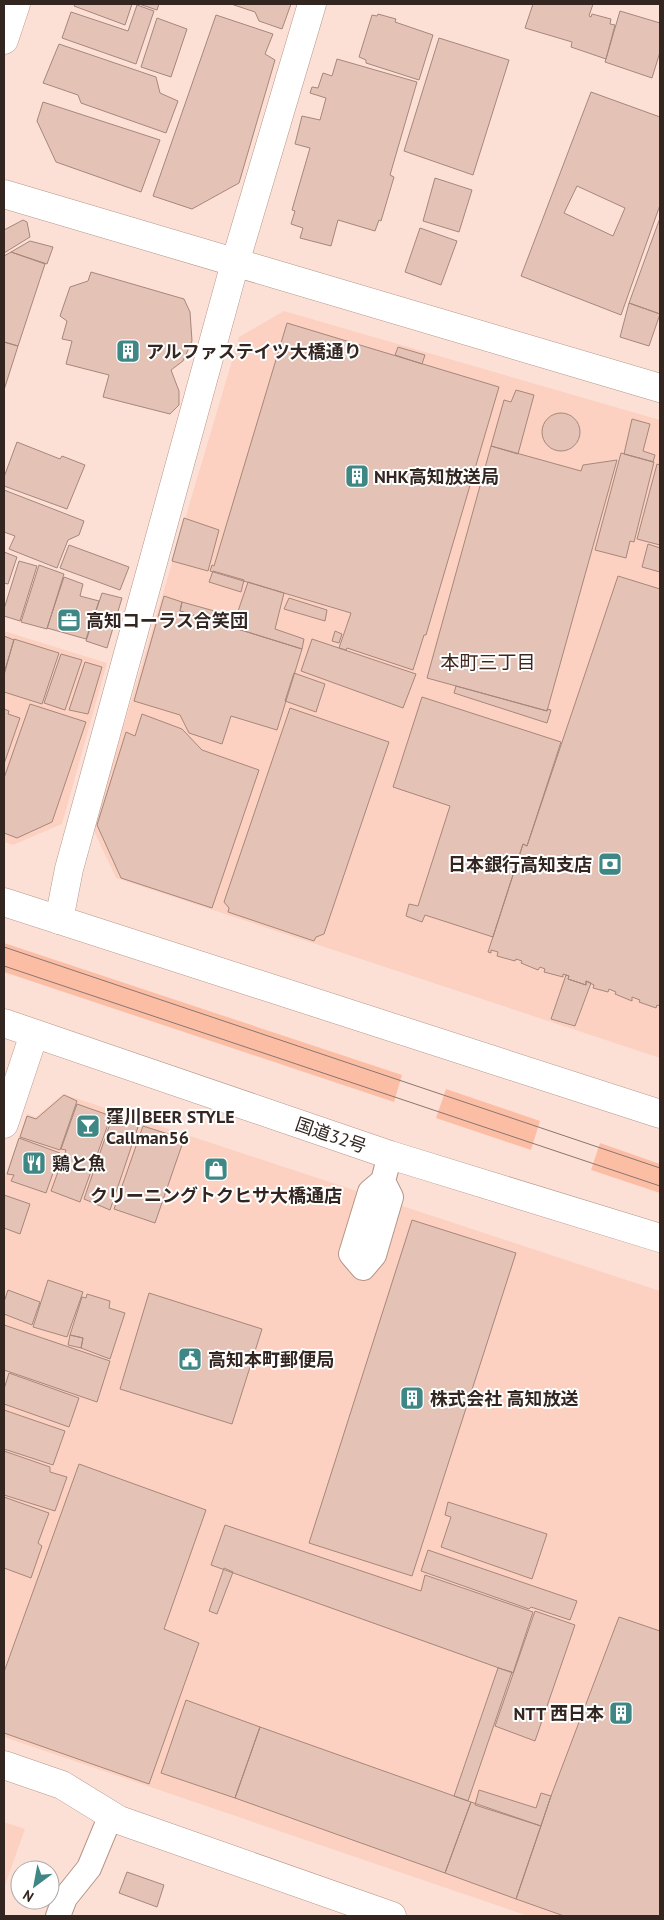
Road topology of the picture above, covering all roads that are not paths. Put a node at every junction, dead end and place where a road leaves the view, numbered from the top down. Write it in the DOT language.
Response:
graph roads {
  1 [pos="16,4"];
  2 [pos="312,4"];
  3 [pos="4,40"];
  4 [pos="4,194"];
  5 [pos="235,263"];
  6 [pos="660,388"];
  7 [pos="4,902"];
  8 [pos="59,920"];
  9 [pos="4,1023"];
  10 [pos="34,1034"];
  11 [pos="660,1114"];
  12 [pos="4,1124"];
  13 [pos="390,1155"];
  14 [pos="383,1181"];
  15 [pos="660,1238"];
  16 [pos="4,1765"];
  17 [pos="111,1815"];
  18 [pos="58,1916"];
  19 [pos="392,1916"];
  1 -- 3 [label="main road"];
  2 -- 5 [label="main road"];
  4 -- 5 [label="main road"];
  5 -- 6 [label="main road"];
  5 -- 8 [label="main road"];
  7 -- 8 [label="main road"];
  8 -- 11 [label="main road"];
  9 -- 10 [label="main road, 国道32号"];
  10 -- 12 [label="main road"];
  10 -- 13 [label="main road, 国道32号"];
  13 -- 14 [label="lane"];
  13 -- 15 [label="main road, 国道32号"];
  16 -- 17 [label="main road"];
  17 -- 18 [label="lane"];
  17 -- 19 [label="main road"];
}
